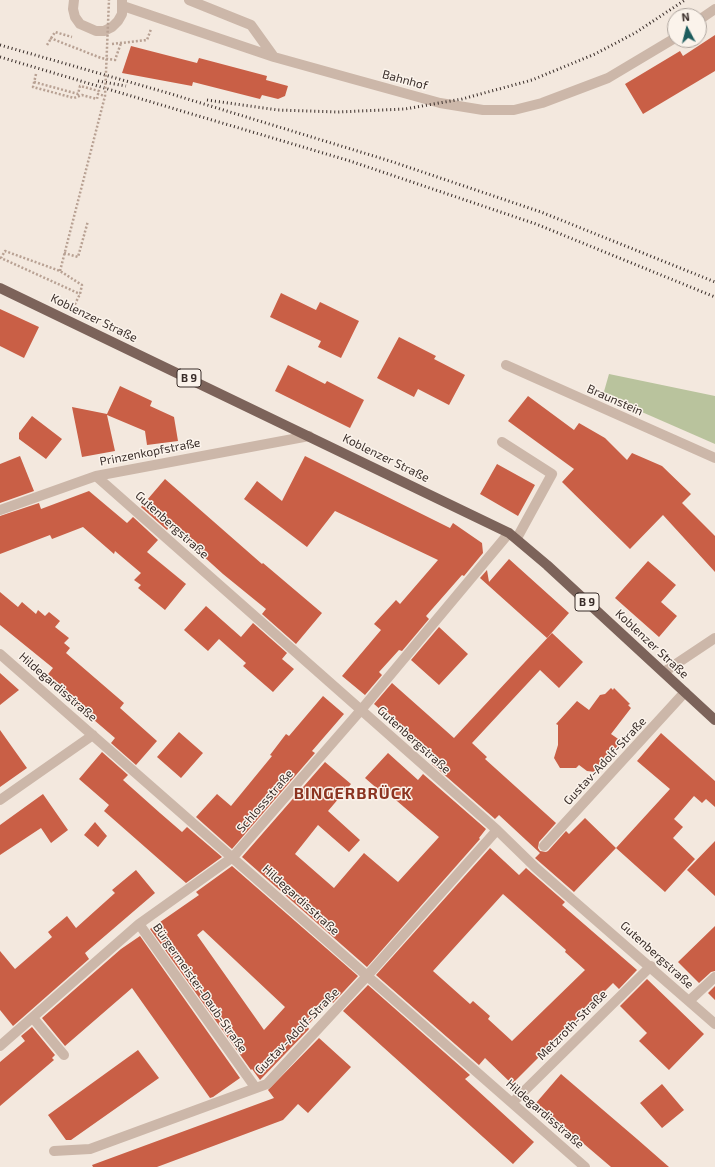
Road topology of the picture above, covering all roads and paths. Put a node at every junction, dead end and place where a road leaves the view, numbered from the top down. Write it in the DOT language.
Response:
graph roads {
  1 [pos="74,0"];
  2 [pos="109,0"];
  3 [pos="189,0"];
  4 [pos="122,3"];
  5 [pos="155,18"];
  6 [pos="667,43"];
  7 [pos="48,45"];
  8 [pos="274,56"];
  9 [pos="108,59"];
  10 [pos="36,74"];
  11 [pos="34,82"];
  12 [pos="98,94"];
  13 [pos="105,96"];
  14 [pos="88,221"];
  15 [pos="64,253"];
  16 [pos="60,271"];
  17 [pos="0,288"];
  18 [pos="506,365"];
  19 [pos="309,436"];
  20 [pos="502,442"];
  21 [pos="715,458"];
  22 [pos="96,476"];
  23 [pos="0,510"];
  24 [pos="513,536"];
  25 [pos="715,638"];
  26 [pos="0,654"];
  27 [pos="664,672"];
  28 [pos="685,692"];
  29 [pos="361,710"];
  30 [pos="715,720"];
  31 [pos="93,735"];
  32 [pos="0,800"];
  33 [pos="497,830"];
  34 [pos="544,846"];
  35 [pos="233,857"];
  36 [pos="139,924"];
  37 [pos="651,966"];
  38 [pos="367,976"];
  39 [pos="715,977"];
  40 [pos="689,1001"];
  41 [pos="33,1018"];
  42 [pos="715,1024"];
  43 [pos="1,1042"];
  44 [pos="64,1056"];
  45 [pos="255,1087"];
  46 [pos="512,1103"];
  47 [pos="54,1151"];
  48 [pos="585,1167"];
  1 -- 4 [label="street, Bahnhof"];
  2 -- 9 [label="path, bridge"];
  3 -- 8 [label="street"];
  4 -- 5 [label="street, Bahnhof"];
  5 -- 8 [label="street, Bahnhof"];
  5 -- 9 [label="path"];
  6 -- 8 [label="street, Bahnhof"];
  7 -- 9 [label="path, bridge"];
  9 -- 13 [label="path, bridge"];
  10 -- 11 [label="path"];
  11 -- 12 [label="path"];
  11 -- 12 [label="path"];
  12 -- 13 [label="path"];
  13 -- 15 [label="path, bridge"];
  14 -- 15 [label="path"];
  15 -- 16 [label="path, bridge"];
  16 -- 16 [label="path"];
  17 -- 19 [label="main road, Koblenzer Straße / B 9"];
  18 -- 21 [label="street, Braunstein"];
  19 -- 22 [label="street, Prinzenkopfstraße"];
  19 -- 24 [label="main road, Koblenzer Straße / B 9"];
  20 -- 24 [label="street, Schlossstraße"];
  22 -- 23 [label="street, Prinzenkopfstraße"];
  22 -- 29 [label="street, Gutenbergstraße"];
  24 -- 27 [label="main road, Koblenzer Straße / B 9"];
  24 -- 29 [label="street, Schlossstraße"];
  25 -- 27 [label="street"];
  26 -- 31 [label="street, Hildegardisstraße"];
  27 -- 28 [label="main road, Koblenzer Straße / B 9"];
  28 -- 30 [label="main road, Koblenzer Straße / B 9"];
  28 -- 34 [label="street, Gustav-Adolf-Straße"];
  29 -- 33 [label="street, Gutenbergstraße"];
  29 -- 35 [label="street, Schlossstraße"];
  31 -- 32 [label="street"];
  31 -- 35 [label="street, Hildegardisstraße"];
  33 -- 37 [label="street, Gutenbergstraße"];
  33 -- 38 [label="street, Gustav-Adolf-Straße"];
  35 -- 36 [label="street, Schlossstraße"];
  35 -- 38 [label="street, Hildegardisstraße"];
  36 -- 41 [label="street, Schlossstraße"];
  36 -- 45 [label="street, Bürgermeister-Daub-Straße"];
  37 -- 40 [label="street, Gutenbergstraße"];
  37 -- 46 [label="street, Metzroth-Straße"];
  38 -- 45 [label="street, Gustav-Adolf-Straße"];
  38 -- 46 [label="street, Hildegardisstraße"];
  39 -- 40 [label="street"];
  40 -- 42 [label="street, Gutenbergstraße"];
  41 -- 43 [label="street, Schlossstraße"];
  41 -- 44 [label="street"];
  45 -- 47 [label="street, Gustav-Adolf-Straße"];
  46 -- 48 [label="street, Hildegardisstraße"];
}
